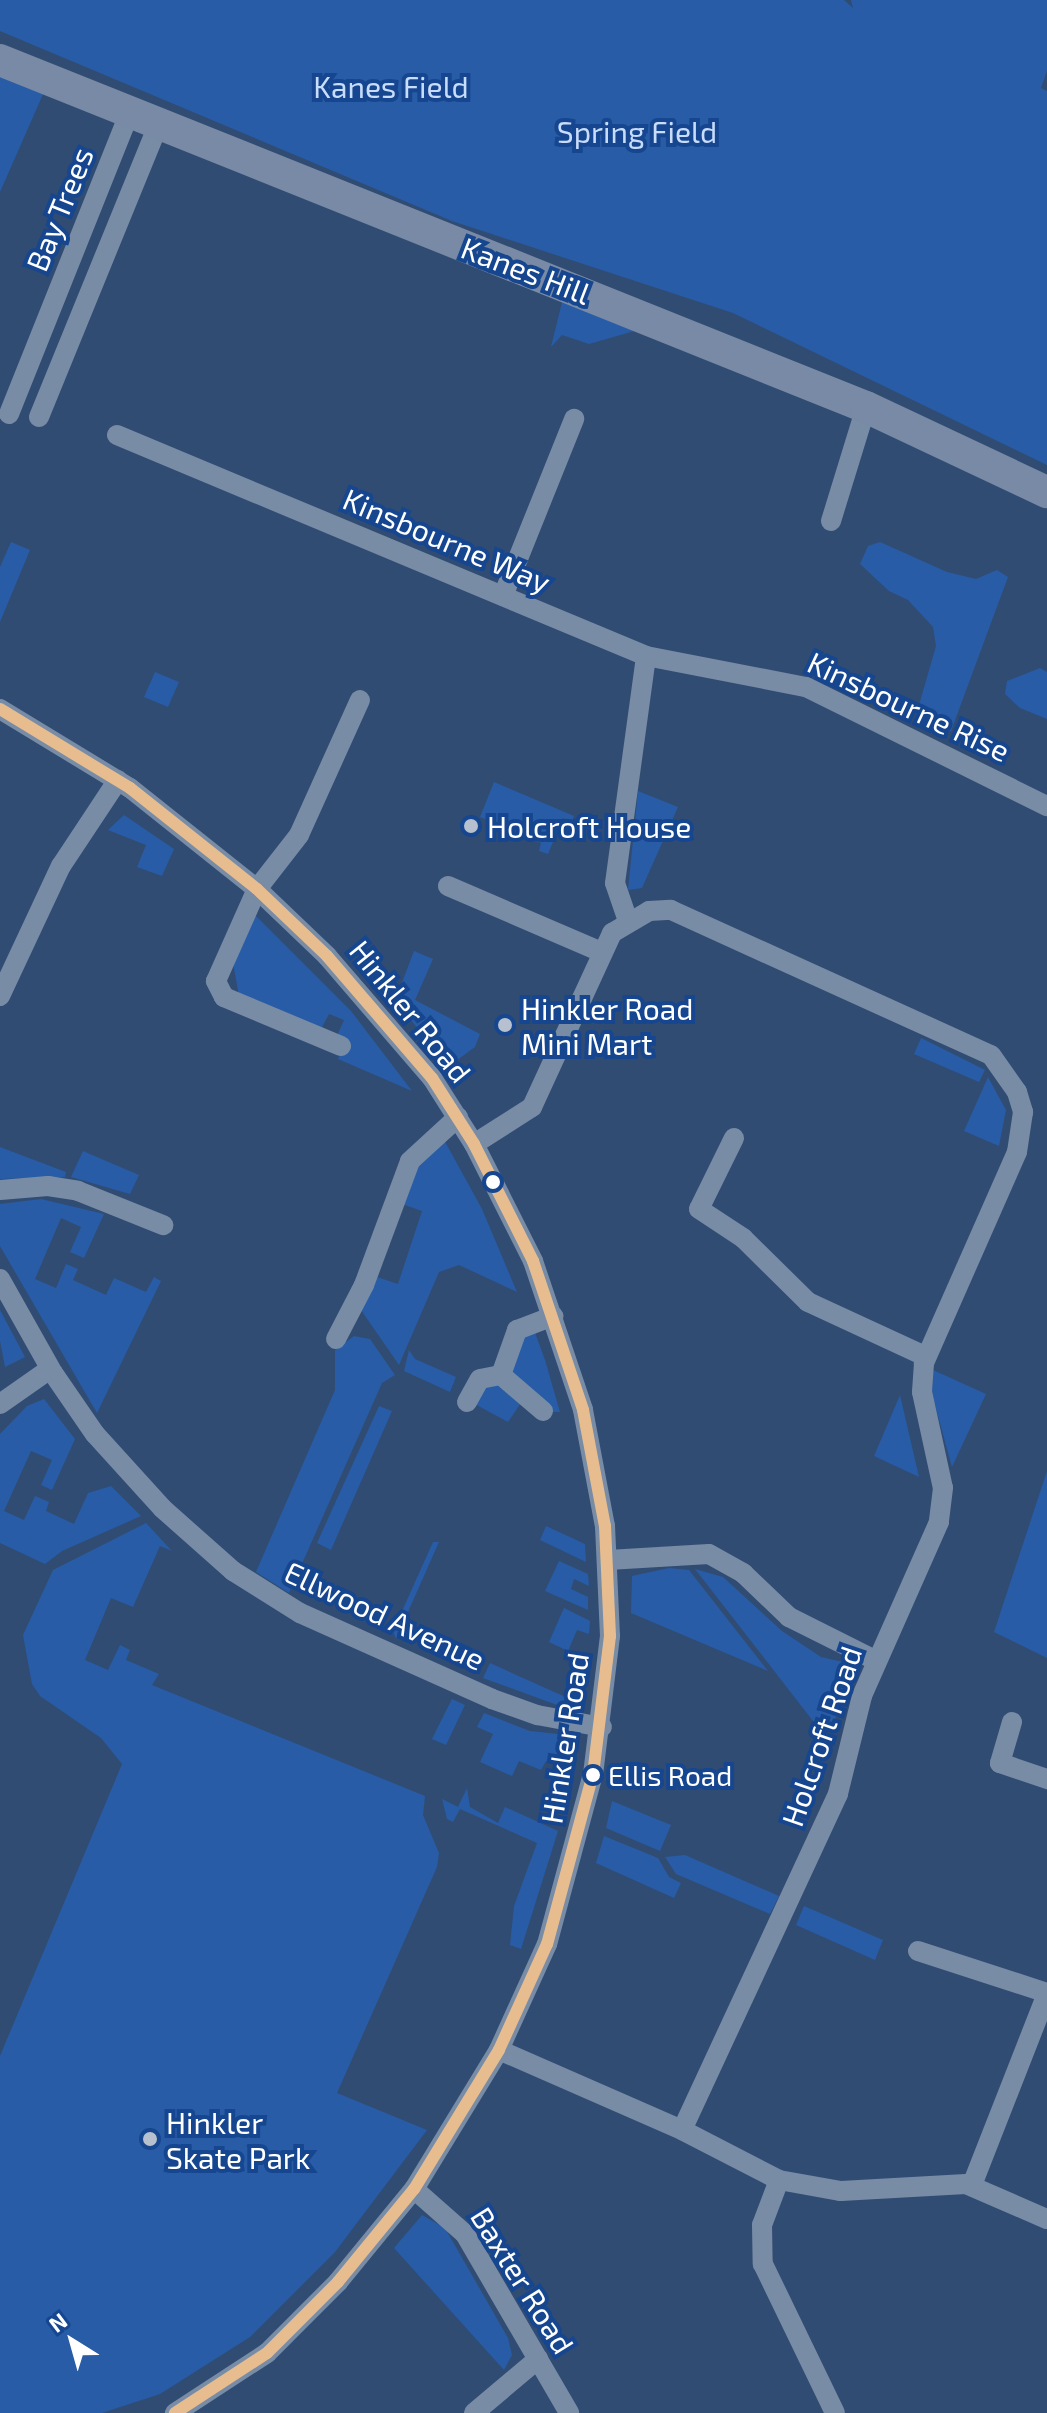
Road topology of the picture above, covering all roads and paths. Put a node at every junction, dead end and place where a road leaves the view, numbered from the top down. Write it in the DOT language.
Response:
graph roads {
  1 [pos="0,60"];
  2 [pos="143,120"];
  3 [pos="866,407"];
  4 [pos="9,414"];
  5 [pos="39,417"];
  6 [pos="574,419"];
  7 [pos="117,435"];
  8 [pos="1047,492"];
  9 [pos="831,521"];
  10 [pos="503,596"];
  11 [pos="646,656"];
  12 [pos="360,700"];
  13 [pos="0,709"];
  14 [pos="118,780"];
  15 [pos="1047,806"];
  16 [pos="448,886"];
  17 [pos="257,889"];
  18 [pos="628,921"];
  19 [pos="601,952"];
  20 [pos="0,996"];
  21 [pos="334,1037"];
  22 [pos="458,1117"];
  23 [pos="734,1138"];
  24 [pos="474,1144"];
  25 [pos="0,1190"];
  26 [pos="163,1225"];
  27 [pos="0,1279"];
  28 [pos="553,1316"];
  29 [pos="336,1339"];
  30 [pos="925,1356"];
  31 [pos="50,1369"];
  32 [pos="501,1375"];
  33 [pos="466,1396"];
  34 [pos="0,1404"];
  35 [pos="543,1411"];
  36 [pos="608,1560"];
  37 [pos="877,1661"];
  38 [pos="1012,1722"];
  39 [pos="602,1727"];
  40 [pos="1047,1779"];
  41 [pos="918,1951"];
  42 [pos="1047,1994"];
  43 [pos="499,2050"];
  44 [pos="682,2130"];
  45 [pos="779,2180"];
  46 [pos="972,2185"];
  47 [pos="414,2189"];
  48 [pos="1047,2219"];
  49 [pos="538,2359"];
  50 [pos="175,2413"];
  51 [pos="474,2413"];
  52 [pos="569,2413"];
  53 [pos="835,2413"];
  1 -- 2 [label="main road, Kanes Hill"];
  2 -- 3 [label="main road, Kanes Hill"];
  2 -- 4 [label="street, Bay Trees"];
  2 -- 5 [label="street"];
  3 -- 8 [label="main road, Kanes Hill"];
  3 -- 9 [label="street"];
  6 -- 10 [label="street"];
  7 -- 10 [label="street, Kinsbourne Way"];
  10 -- 11 [label="street, Kinsbourne Way"];
  11 -- 15 [label="street, Kinsbourne Rise"];
  11 -- 18 [label="street"];
  12 -- 17 [label="street"];
  13 -- 14 [label="street, Hinkler Road"];
  14 -- 17 [label="street, Hinkler Road"];
  14 -- 20 [label="street"];
  16 -- 19 [label="street"];
  17 -- 21 [label="street"];
  17 -- 22 [label="street, Hinkler Road"];
  18 -- 19 [label="street"];
  18 -- 30 [label="street, Holcroft Road"];
  19 -- 24 [label="street"];
  22 -- 24 [label="street, Hinkler Road"];
  22 -- 29 [label="street"];
  23 -- 30 [label="street"];
  24 -- 28 [label="street, Hinkler Road"];
  25 -- 26 [label="street"];
  27 -- 31 [label="street, Ellwood Avenue"];
  28 -- 32 [label="street"];
  28 -- 36 [label="street, Hinkler Road"];
  30 -- 37 [label="street, Holcroft Road"];
  31 -- 34 [label="street"];
  31 -- 39 [label="street, Ellwood Avenue"];
  32 -- 33 [label="street"];
  32 -- 35 [label="street"];
  36 -- 37 [label="street"];
  36 -- 39 [label="street, Hinkler Road"];
  37 -- 44 [label="street, Holcroft Road"];
  38 -- 40 [label="street"];
  39 -- 43 [label="street, Hinkler Road"];
  41 -- 42 [label="street"];
  42 -- 46 [label="street"];
  43 -- 44 [label="street"];
  43 -- 47 [label="street, Hinkler Road"];
  44 -- 45 [label="street"];
  45 -- 46 [label="street"];
  45 -- 53 [label="street"];
  46 -- 48 [label="street"];
  47 -- 49 [label="street, Baxter Road"];
  47 -- 50 [label="street, Hinkler Road"];
  49 -- 51 [label="street"];
  49 -- 52 [label="street, Baxter Road"];
}
